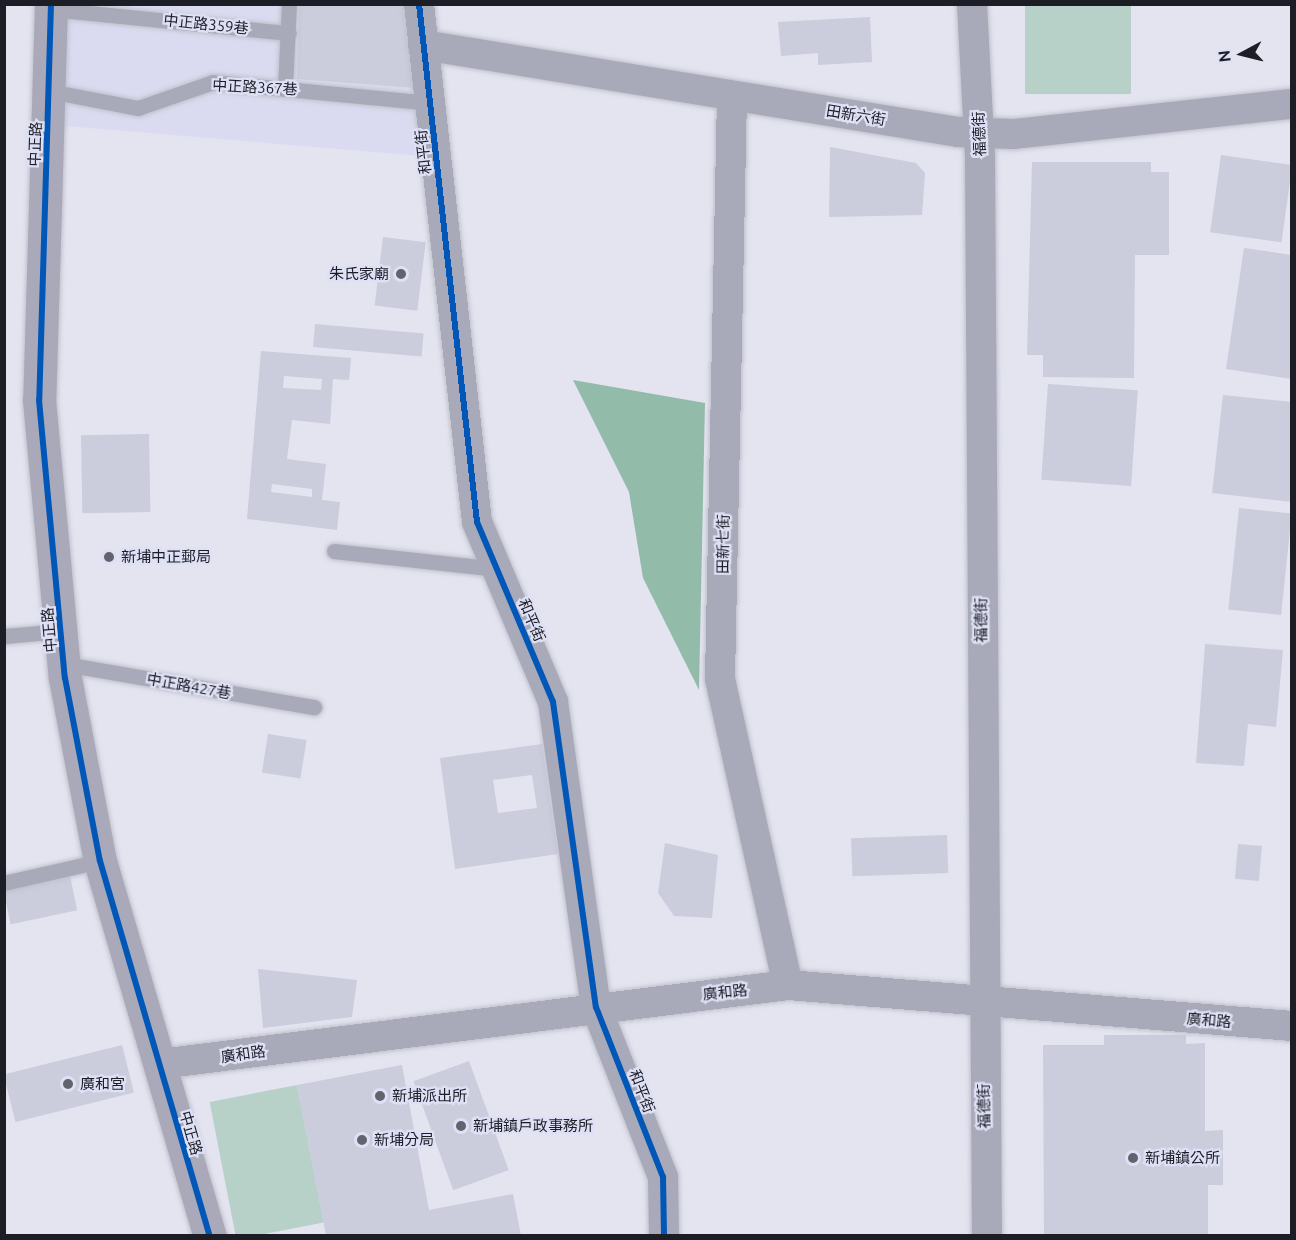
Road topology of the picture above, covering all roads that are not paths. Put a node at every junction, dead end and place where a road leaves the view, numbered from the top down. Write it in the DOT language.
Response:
graph roads {
  1 [pos="289,4"];
  2 [pos="419,4"];
  3 [pos="972,4"];
  4 [pos="51,7"];
  5 [pos="289,33"];
  6 [pos="423,45"];
  7 [pos="285,88"];
  8 [pos="49,92"];
  9 [pos="732,96"];
  10 [pos="430,103"];
  11 [pos="1292,104"];
  12 [pos="980,132"];
  13 [pos="334,551"];
  14 [pos="497,569"];
  15 [pos="61,631"];
  16 [pos="4,636"];
  17 [pos="64,664"];
  18 [pos="314,707"];
  19 [pos="100,861"];
  20 [pos="4,883"];
  21 [pos="788,985"];
  22 [pos="982,1001"];
  23 [pos="596,1007"];
  24 [pos="1292,1026"];
  25 [pos="160,1065"];
  26 [pos="210,1236"];
  27 [pos="664,1236"];
  28 [pos="987,1236"];
  1 -- 5 [label="lane"];
  2 -- 6 [label="street, 和平街"];
  3 -- 12 [label="street, 福德街"];
  4 -- 5 [label="lane, 中正路359巷"];
  4 -- 8 [label="street, 中正路"];
  5 -- 7 [label="lane"];
  6 -- 9 [label="street, 田新六街"];
  6 -- 10 [label="street, 和平街"];
  7 -- 8 [label="lane, 中正路367巷"];
  7 -- 10 [label="lane, 中正路367巷"];
  8 -- 15 [label="street, 中正路"];
  9 -- 12 [label="street, 田新六街"];
  9 -- 21 [label="street, 田新七街"];
  10 -- 14 [label="street, 和平街"];
  11 -- 12 [label="street, 田新六街"];
  12 -- 22 [label="street, 福德街"];
  13 -- 14 [label="lane"];
  14 -- 23 [label="street, 和平街"];
  15 -- 16 [label="lane"];
  15 -- 17 [label="street, 中正路"];
  17 -- 18 [label="lane, 中正路427巷"];
  17 -- 19 [label="street, 中正路"];
  19 -- 20 [label="lane"];
  19 -- 25 [label="street, 中正路"];
  21 -- 22 [label="street, 廣和路"];
  21 -- 23 [label="street, 廣和路"];
  22 -- 24 [label="street, 廣和路"];
  22 -- 28 [label="street, 福德街"];
  23 -- 25 [label="street, 廣和路"];
  23 -- 27 [label="street, 和平街"];
  25 -- 26 [label="street, 中正路"];
}
